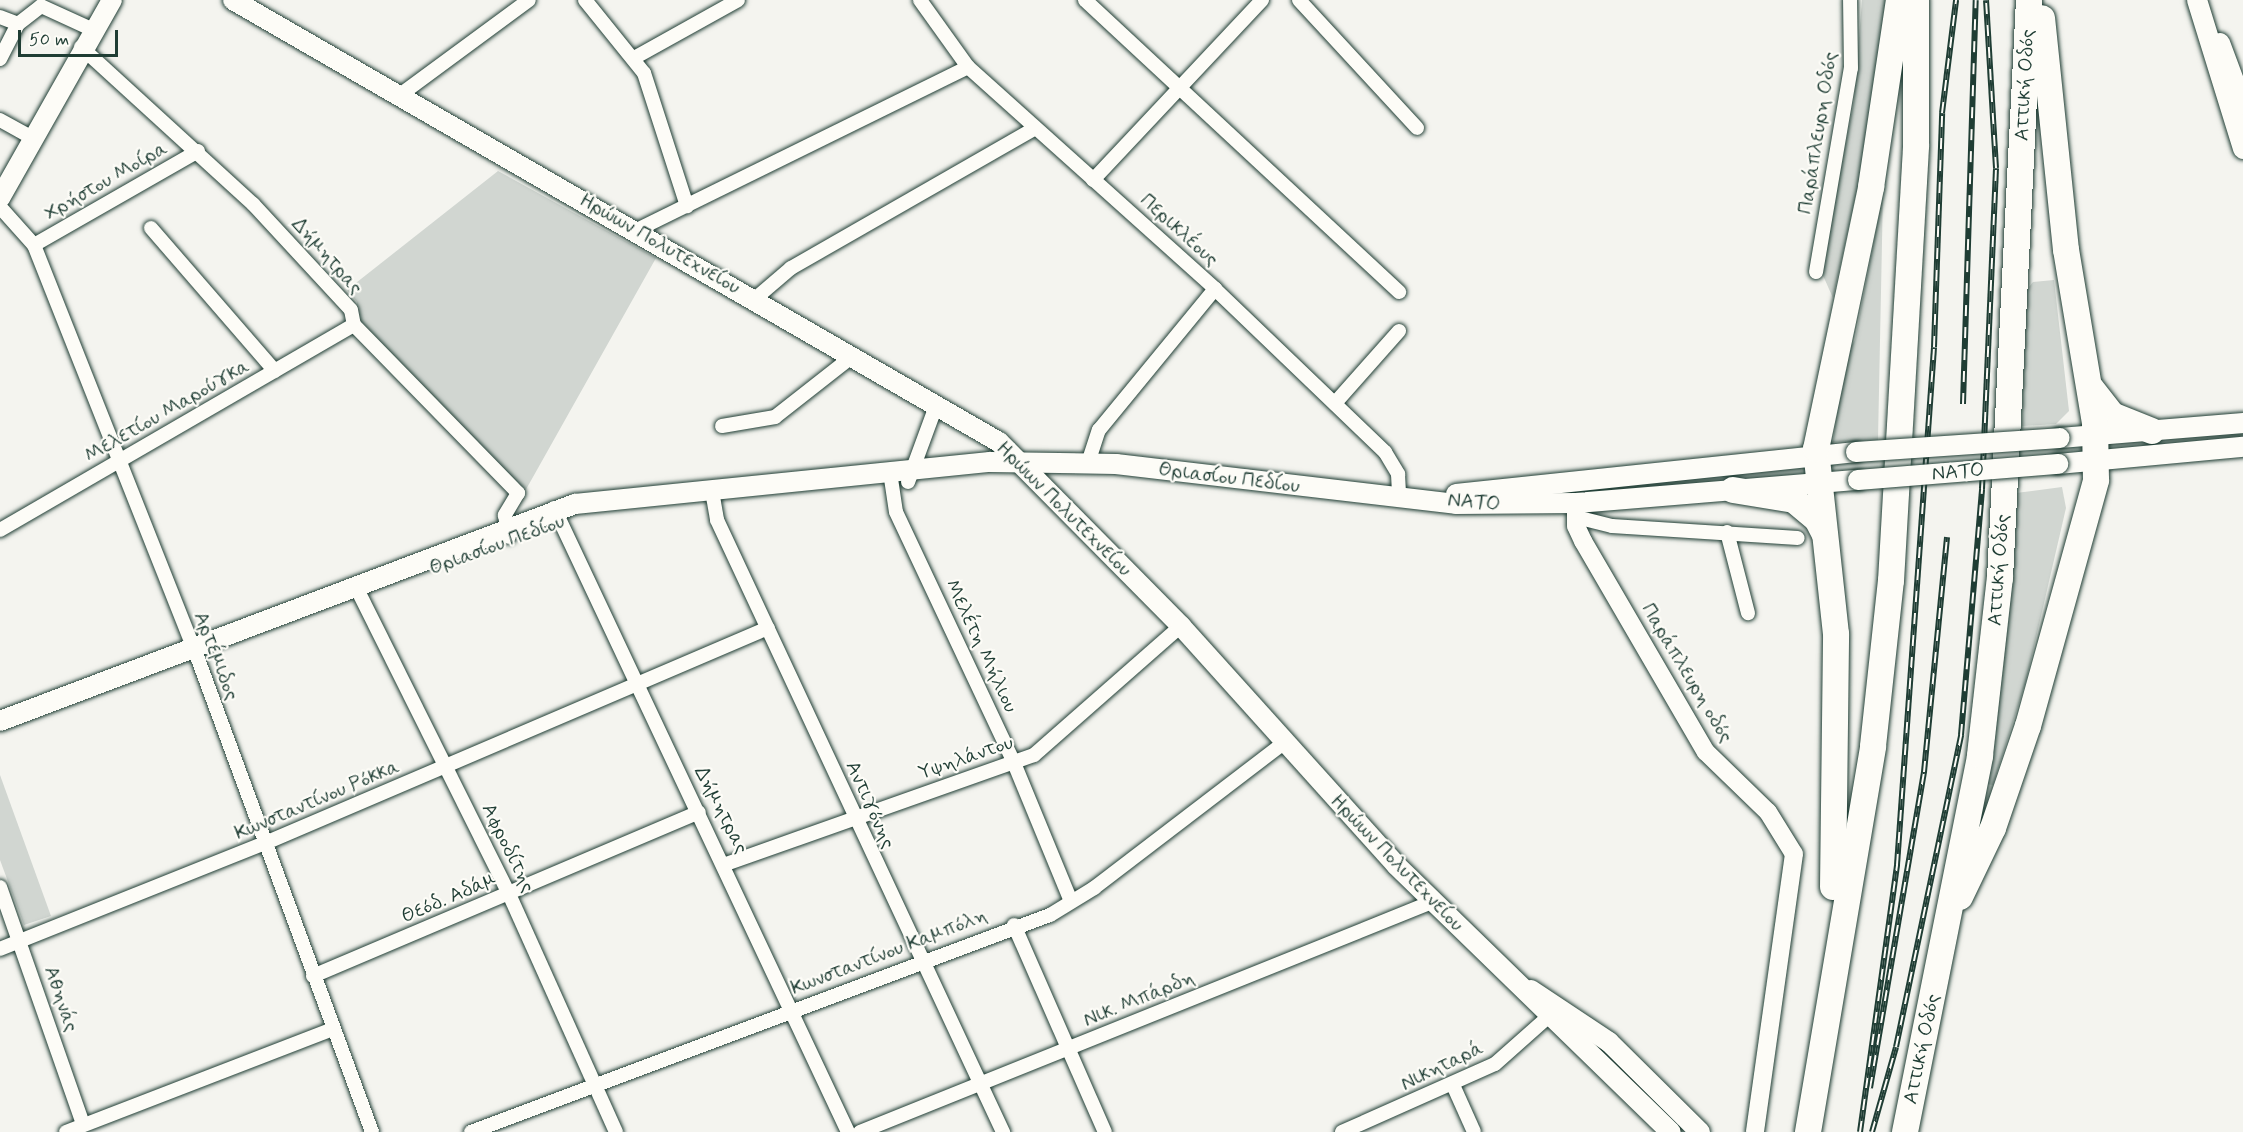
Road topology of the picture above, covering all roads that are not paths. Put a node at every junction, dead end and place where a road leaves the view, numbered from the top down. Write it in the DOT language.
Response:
graph roads {
  1 [pos="112,0"];
  2 [pos="233,0"];
  3 [pos="530,0"];
  4 [pos="585,0"];
  5 [pos="738,0"];
  6 [pos="920,0"];
  7 [pos="1085,0"];
  8 [pos="1262,0"];
  9 [pos="1299,0"];
  10 [pos="1850,0"];
  11 [pos="1899,0"];
  12 [pos="1916,0"];
  13 [pos="2029,0"];
  14 [pos="2042,0"];
  15 [pos="2198,4"];
  16 [pos="32,6"];
  17 [pos="0,17"];
  18 [pos="18,24"];
  19 [pos="92,29"];
  20 [pos="81,47"];
  21 [pos="634,58"];
  22 [pos="0,59"];
  23 [pos="968,67"];
  24 [pos="1185,88"];
  25 [pos="400,95"];
  26 [pos="2243,105"];
  27 [pos="0,120"];
  28 [pos="1035,128"];
  29 [pos="1416,128"];
  30 [pos="33,138"];
  31 [pos="2243,149"];
  32 [pos="198,151"];
  33 [pos="1093,180"];
  34 [pos="0,198"];
  35 [pos="687,206"];
  36 [pos="0,207"];
  37 [pos="151,228"];
  38 [pos="637,230"];
  39 [pos="34,245"];
  40 [pos="1816,272"];
  41 [pos="1215,289"];
  42 [pos="1400,292"];
  43 [pos="756,298"];
  44 [pos="354,325"];
  45 [pos="1399,331"];
  46 [pos="855,355"];
  47 [pos="275,371"];
  48 [pos="2088,381"];
  49 [pos="1336,402"];
  50 [pos="936,406"];
  51 [pos="2243,423"];
  52 [pos="722,426"];
  53 [pos="2152,431"];
  54 [pos="2096,436"];
  55 [pos="2243,447"];
  56 [pos="1816,455"];
  57 [pos="2096,461"];
  58 [pos="1020,462"];
  59 [pos="117,463"];
  60 [pos="1088,463"];
  61 [pos="900,477"];
  62 [pos="1819,483"];
  63 [pos="1733,490"];
  64 [pos="1399,495"];
  65 [pos="712,496"];
  66 [pos="1438,499"];
  67 [pos="1576,510"];
  68 [pos="557,514"];
  69 [pos="0,530"];
  70 [pos="1727,532"];
  71 [pos="507,533"];
  72 [pos="1824,533"];
  73 [pos="1798,538"];
  74 [pos="358,591"];
  75 [pos="1749,613"];
  76 [pos="1181,626"];
  77 [pos="768,628"];
  78 [pos="195,653"];
  79 [pos="641,680"];
  80 [pos="0,721"];
  81 [pos="0,734"];
  82 [pos="1285,742"];
  83 [pos="1014,763"];
  84 [pos="447,766"];
  85 [pos="699,812"];
  86 [pos="854,817"];
  87 [pos="262,844"];
  88 [pos="726,864"];
  89 [pos="0,886"];
  90 [pos="508,894"];
  91 [pos="1071,901"];
  92 [pos="1432,902"];
  93 [pos="1951,910"];
  94 [pos="1014,926"];
  95 [pos="20,940"];
  96 [pos="0,949"];
  97 [pos="919,960"];
  98 [pos="313,976"];
  99 [pos="1511,978"];
  100 [pos="792,1010"];
  101 [pos="1548,1017"];
  102 [pos="1827,1020"];
  103 [pos="333,1029"];
  104 [pos="1068,1048"];
  105 [pos="596,1084"];
  106 [pos="980,1084"];
  107 [pos="1453,1085"];
  108 [pos="83,1124"];
  109 [pos="66,1132"];
  110 [pos="372,1132"];
  111 [pos="471,1132"];
  112 [pos="616,1132"];
  113 [pos="848,1132"];
  114 [pos="860,1132"];
  115 [pos="1003,1132"];
  116 [pos="1105,1132"];
  117 [pos="1342,1132"];
  118 [pos="1474,1132"];
  119 [pos="1653,1132"];
  120 [pos="1671,1132"];
  121 [pos="1700,1132"];
  122 [pos="1755,1132"];
  123 [pos="1808,1132"];
  124 [pos="1905,1132"];
  1 -- 19 [label="main road"];
  2 -- 25 [label="main road, Ηρώων Πολυτεχνείου"];
  3 -- 25 [label="street"];
  4 -- 21 [label="street"];
  5 -- 21 [label="street"];
  6 -- 23 [label="street, Περικλέους"];
  7 -- 24 [label="street"];
  8 -- 24 [label="street"];
  9 -- 29 [label="street"];
  10 -- 40 [label="street, Παράπλευρη Οδός"];
  11 -- 56 [label="highway"];
  12 -- 102 [label="highway"];
  13 -- 93 [label="highway, Αττική Οδός"];
  14 -- 48 [label="highway"];
  15 -- 26 [label="main road"];
  15 -- 31 [label="main road"];
  16 -- 18 [label="street"];
  16 -- 19 [label="street"];
  17 -- 18 [label="street"];
  18 -- 22 [label="street"];
  19 -- 20 [label="main road"];
  20 -- 30 [label="main road"];
  20 -- 32 [label="street, Δήμητρας"];
  21 -- 35 [label="street"];
  23 -- 28 [label="street, Περικλέους"];
  23 -- 35 [label="street"];
  24 -- 33 [label="street"];
  24 -- 42 [label="street"];
  25 -- 38 [label="main road, Ηρώων Πολυτεχνείου"];
  27 -- 30 [label="street"];
  28 -- 33 [label="street, Περικλέους"];
  28 -- 43 [label="street"];
  30 -- 34 [label="main road"];
  32 -- 39 [label="street, Χρήστου Μοίρα"];
  32 -- 44 [label="street, Δήμητρας"];
  33 -- 41 [label="street, Περικλέους"];
  35 -- 38 [label="street"];
  36 -- 39 [label="street, Αρτέμιδος"];
  37 -- 47 [label="street"];
  38 -- 43 [label="main road, Ηρώων Πολυτεχνείου"];
  39 -- 59 [label="street, Αρτέμιδος"];
  41 -- 49 [label="street, Περικλέους"];
  41 -- 60 [label="street"];
  43 -- 46 [label="main road, Ηρώων Πολυτεχνείου"];
  44 -- 47 [label="street, Μελετίου Μαρούγκα"];
  44 -- 71 [label="street, Δήμητρας"];
  45 -- 49 [label="street"];
  46 -- 50 [label="main road, Ηρώων Πολυτεχνείου"];
  46 -- 52 [label="street"];
  47 -- 59 [label="street, Μελετίου Μαρούγκα"];
  48 -- 53 [label="highway"];
  48 -- 54 [label="highway"];
  49 -- 64 [label="street, Περικλέους"];
  50 -- 58 [label="main road, Ηρώων Πολυτεχνείου"];
  50 -- 61 [label="street"];
  51 -- 53 [label="main road, ΝΑΤΟ"];
  53 -- 54 [label="main road, ΝΑΤΟ"];
  54 -- 56 [label="main road, ΝΑΤΟ, bridge"];
  54 -- 57 [label="highway"];
  55 -- 57 [label="main road, ΝΑΤΟ"];
  56 -- 62 [label="highway"];
  56 -- 66 [label="main road, ΝΑΤΟ"];
  57 -- 62 [label="main road, ΝΑΤΟ, bridge"];
  57 -- 93 [label="highway"];
  58 -- 60 [label="main road, Θριασίου Πεδίου"];
  58 -- 61 [label="main road, Θριασίου Πεδίου"];
  58 -- 76 [label="main road, Ηρώων Πολυτεχνείου"];
  59 -- 69 [label="street, Μελετίου Μαρούγκα"];
  59 -- 78 [label="street, Αρτέμιδος"];
  60 -- 64 [label="main road, Θριασίου Πεδίου"];
  61 -- 65 [label="main road, Θριασίου Πεδίου"];
  61 -- 83 [label="street, Μελέτη Μήλιου"];
  62 -- 63 [label="main road, ΝΑΤΟ"];
  62 -- 72 [label="highway"];
  63 -- 67 [label="main road, ΝΑΤΟ"];
  63 -- 72 [label="highway"];
  64 -- 66 [label="main road, Θριασίου Πεδίου"];
  65 -- 68 [label="main road, Θριασίου Πεδίου"];
  65 -- 77 [label="street, Αντιγόνης"];
  66 -- 67 [label="main road, ΝΑΤΟ"];
  67 -- 70 [label="street"];
  67 -- 122 [label="street, Παράπλευρη οδός"];
  68 -- 71 [label="main road, Θριασίου Πεδίου"];
  68 -- 79 [label="street, Δήμητρας"];
  70 -- 73 [label="street"];
  70 -- 75 [label="street"];
  71 -- 74 [label="main road, Θριασίου Πεδίου"];
  72 -- 102 [label="highway"];
  74 -- 78 [label="main road, Θριασίου Πεδίου"];
  74 -- 84 [label="street, Αφροδίτης"];
  76 -- 82 [label="main road, Ηρώων Πολυτεχνείου"];
  76 -- 83 [label="street, Υψηλάντου"];
  77 -- 79 [label="street, Κωνσταντίνου Ρόκκα"];
  77 -- 86 [label="street, Αντιγόνης"];
  78 -- 80 [label="main road, Θριασίου Πεδίου"];
  78 -- 81 [label="main road, Θριασίου Πεδίου"];
  78 -- 87 [label="street, Αρτέμιδος"];
  79 -- 84 [label="street, Κωνσταντίνου Ρόκκα"];
  79 -- 85 [label="street, Δήμητρας"];
  82 -- 91 [label="street, Κωνσταντίνου Καμπόλη"];
  82 -- 92 [label="main road, Ηρώων Πολυτεχνείου"];
  83 -- 86 [label="street, Υψηλάντου"];
  83 -- 91 [label="street, Μελέτη Μήλιου"];
  84 -- 87 [label="street, Κωνσταντίνου Ρόκκα"];
  84 -- 90 [label="street, Αφροδίτης"];
  85 -- 88 [label="street, Δήμητρας"];
  85 -- 90 [label="street, Θεόδ. Αδάμ"];
  86 -- 88 [label="street, Υψηλάντου"];
  86 -- 97 [label="street, Αντιγόνης"];
  87 -- 95 [label="street, Κωνσταντίνου Ρόκκα"];
  87 -- 98 [label="street, Αρτέμιδος"];
  88 -- 100 [label="street, Δήμητρας"];
  89 -- 95 [label="street, Αθηνάς"];
  90 -- 98 [label="street, Θεόδ. Αδάμ"];
  90 -- 105 [label="street, Αφροδίτης"];
  91 -- 94 [label="street, Κωνσταντίνου Καμπόλη"];
  92 -- 99 [label="main road, Ηρώων Πολυτεχνείου"];
  92 -- 104 [label="street, Νικ. Μπάρδη"];
  93 -- 124 [label="highway, Αττική Οδός"];
  94 -- 97 [label="street, Κωνσταντίνου Καμπόλη"];
  94 -- 104 [label="street"];
  95 -- 96 [label="street, Κωνσταντίνου Ρόκκα"];
  95 -- 108 [label="street, Αθηνάς"];
  97 -- 100 [label="street, Κωνσταντίνου Καμπόλη"];
  97 -- 106 [label="street, Αντιγόνης"];
  98 -- 103 [label="street, Αρτέμιδος"];
  99 -- 101 [label="main road, Ηρώων Πολυτεχνείου"];
  99 -- 121 [label="main road"];
  100 -- 105 [label="street, Κωνσταντίνου Καμπόλη"];
  100 -- 113 [label="street, Δήμητρας"];
  101 -- 107 [label="street, Νικηταρά"];
  101 -- 119 [label="main road"];
  101 -- 120 [label="main road, Ηρώων Πολυτεχνείου"];
  102 -- 123 [label="highway"];
  103 -- 108 [label="street"];
  103 -- 110 [label="street, Αρτέμιδος"];
  104 -- 106 [label="street, Νικ. Μπάρδη"];
  104 -- 116 [label="street"];
  105 -- 111 [label="street, Κωνσταντίνου Καμπόλη"];
  105 -- 112 [label="street, Αφροδίτης"];
  106 -- 114 [label="street, Νικ. Μπάρδη"];
  106 -- 115 [label="street, Αντιγόνης"];
  107 -- 117 [label="street, Νικηταρά"];
  107 -- 118 [label="street"];
  108 -- 109 [label="street"];
}
